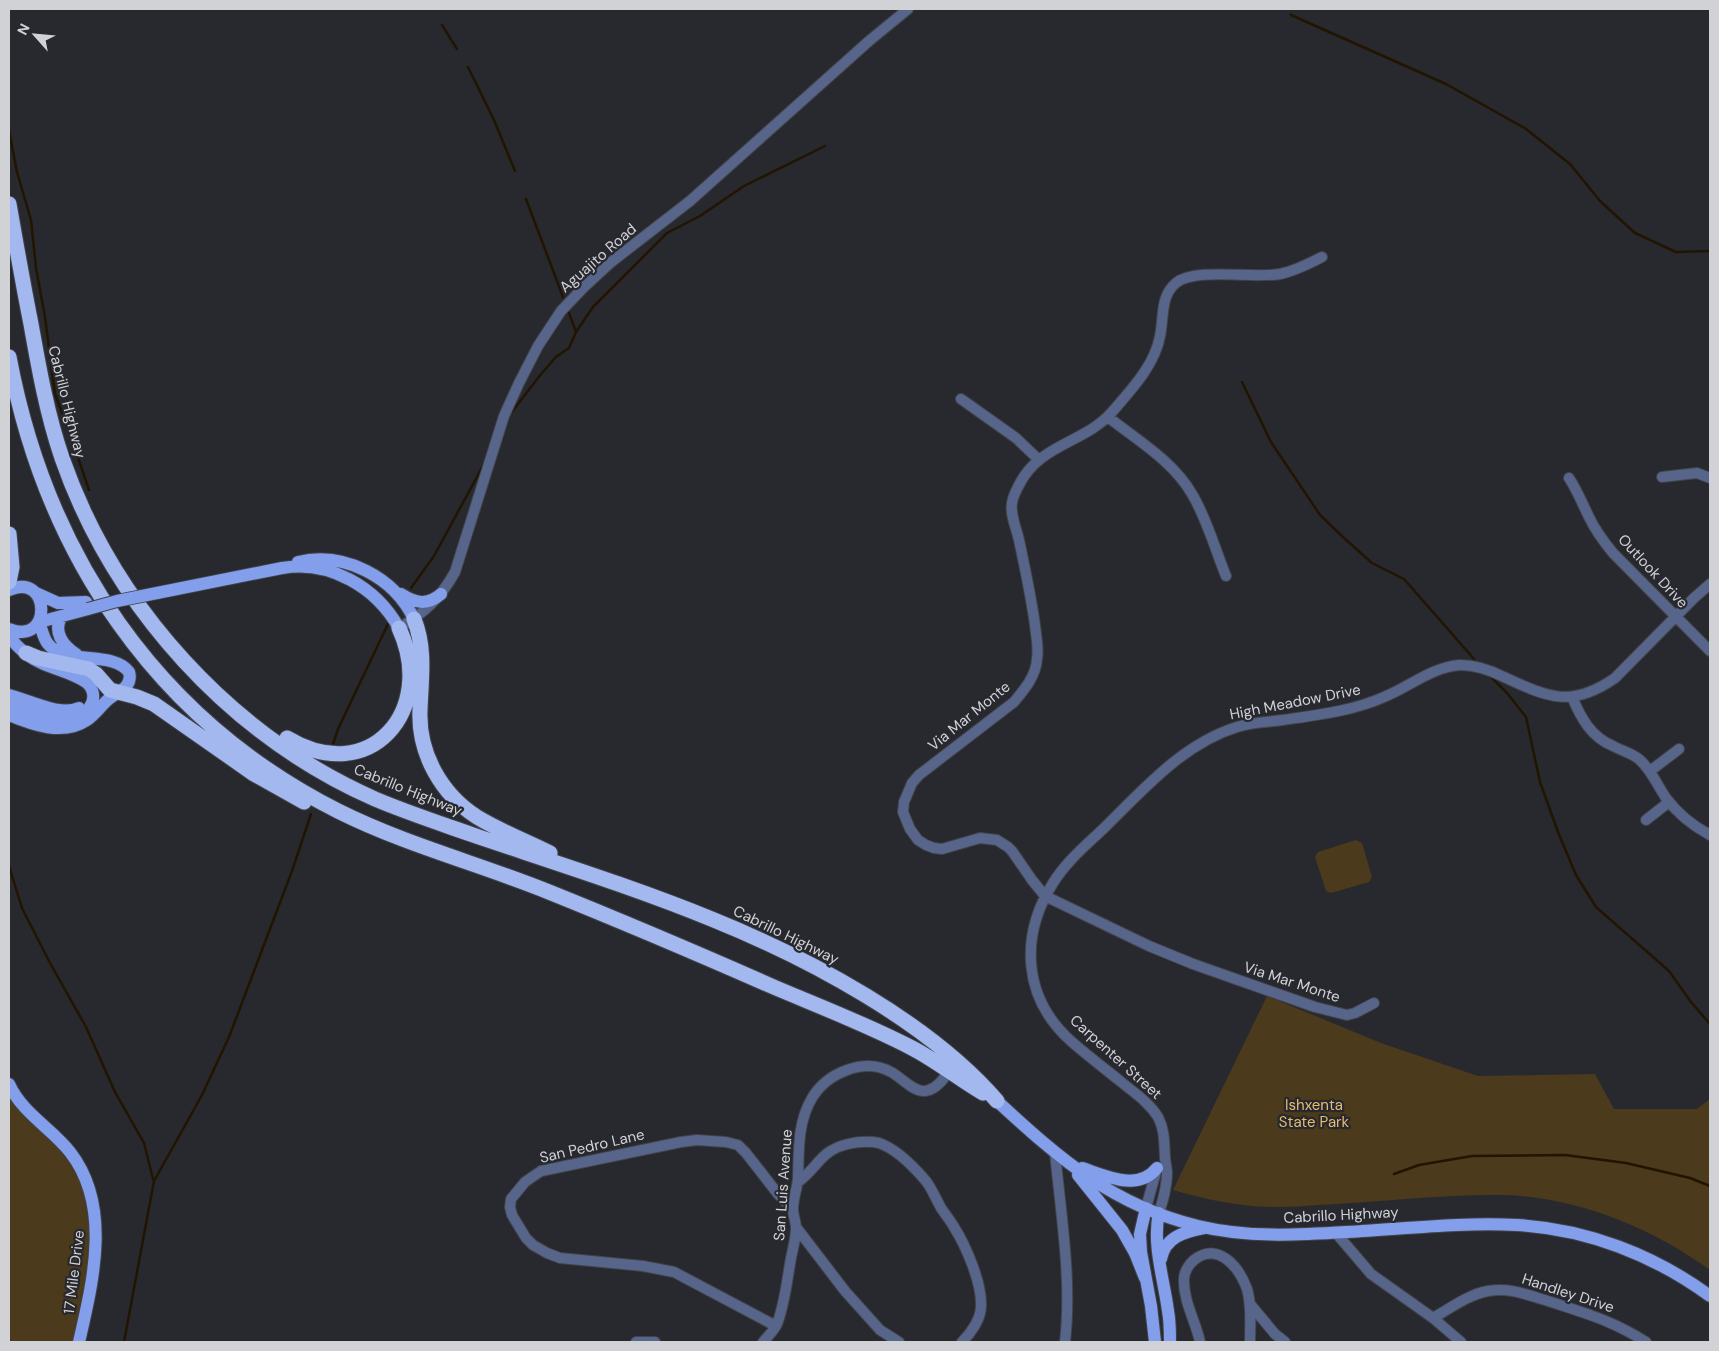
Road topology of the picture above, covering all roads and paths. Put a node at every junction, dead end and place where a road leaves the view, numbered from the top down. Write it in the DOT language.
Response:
graph roads {
  1 [pos="908,9"];
  2 [pos="9,204"];
  3 [pos="1322,257"];
  4 [pos="9,357"];
  5 [pos="961,399"];
  6 [pos="1108,417"];
  7 [pos="1038,459"];
  8 [pos="1662,477"];
  9 [pos="1569,478"];
  10 [pos="1710,478"];
  11 [pos="9,534"];
  12 [pos="282,568"];
  13 [pos="1226,576"];
  14 [pos="9,582"];
  15 [pos="388,584"];
  16 [pos="1710,584"];
  17 [pos="9,590"];
  18 [pos="33,592"];
  19 [pos="441,594"];
  20 [pos="87,606"];
  21 [pos="62,616"];
  22 [pos="1675,617"];
  23 [pos="414,619"];
  24 [pos="39,621"];
  25 [pos="398,628"];
  26 [pos="9,630"];
  27 [pos="18,647"];
  28 [pos="1710,651"];
  29 [pos="85,658"];
  30 [pos="91,687"];
  31 [pos="118,693"];
  32 [pos="216,693"];
  33 [pos="9,696"];
  34 [pos="1572,697"];
  35 [pos="9,705"];
  36 [pos="9,715"];
  37 [pos="1679,749"];
  38 [pos="1650,771"];
  39 [pos="1670,802"];
  40 [pos="1646,820"];
  41 [pos="371,826"];
  42 [pos="1710,835"];
  43 [pos="590,875"];
  44 [pos="1045,896"];
  45 [pos="1374,1004"];
  46 [pos="949,1071"];
  47 [pos="9,1084"];
  48 [pos="997,1101"];
  49 [pos="1055,1153"];
  50 [pos="1068,1163"];
  51 [pos="1161,1163"];
  52 [pos="798,1182"];
  53 [pos="1146,1208"];
  54 [pos="793,1210"];
  55 [pos="1159,1213"];
  56 [pos="796,1227"];
  57 [pos="1208,1228"];
  58 [pos="1336,1233"];
  59 [pos="1161,1272"];
  60 [pos="1145,1278"];
  61 [pos="1710,1296"];
  62 [pos="1250,1304"];
  63 [pos="1433,1318"];
  64 [pos="776,1326"];
  65 [pos="79,1342"];
  66 [pos="636,1342"];
  67 [pos="655,1342"];
  68 [pos="763,1342"];
  69 [pos="899,1342"];
  70 [pos="962,1342"];
  71 [pos="1065,1342"];
  72 [pos="1155,1342"];
  73 [pos="1170,1342"];
  74 [pos="1200,1342"];
  75 [pos="1250,1342"];
  76 [pos="1285,1342"];
  77 [pos="1461,1342"];
  78 [pos="1646,1342"];
  1 -- 19 [label="street, Aguajito Road"];
  2 -- 32 [label="highway, Cabrillo Highway"];
  3 -- 6 [label="street, Via Mar Monte"];
  4 -- 41 [label="highway, Cabrillo Highway"];
  5 -- 7 [label="street"];
  6 -- 7 [label="street, Via Mar Monte"];
  6 -- 13 [label="street"];
  7 -- 44 [label="street, Via Mar Monte"];
  8 -- 10 [label="street"];
  9 -- 22 [label="street, Outlook Drive"];
  11 -- 14 [label="highway"];
  12 -- 15 [label="main road"];
  12 -- 20 [label="main road, bridge"];
  12 -- 25 [label="main road"];
  15 -- 19 [label="main road"];
  15 -- 23 [label="main road"];
  16 -- 22 [label="street, High Meadow Drive"];
  17 -- 18 [label="main road"];
  18 -- 20 [label="main road"];
  18 -- 24 [label="main road"];
  19 -- 23 [label="street, Aguajito Road"];
  20 -- 21 [label="main road"];
  21 -- 24 [label="main road"];
  21 -- 29 [label="main road"];
  22 -- 28 [label="street, Outlook Drive"];
  22 -- 34 [label="street, High Meadow Drive"];
  23 -- 25 [label="street, Aguajito Road"];
  23 -- 43 [label="highway"];
  24 -- 26 [label="main road"];
  24 -- 29 [label="main road"];
  25 -- 32 [label="highway"];
  26 -- 27 [label="main road"];
  27 -- 30 [label="main road"];
  27 -- 31 [label="highway"];
  29 -- 31 [label="main road"];
  30 -- 33 [label="main road"];
  30 -- 35 [label="main road"];
  31 -- 36 [label="main road"];
  31 -- 41 [label="highway"];
  32 -- 43 [label="highway, Cabrillo Highway"];
  34 -- 38 [label="street"];
  34 -- 44 [label="street, High Meadow Drive"];
  37 -- 38 [label="street"];
  38 -- 39 [label="street"];
  39 -- 40 [label="street"];
  39 -- 42 [label="street"];
  41 -- 46 [label="highway, Cabrillo Highway"];
  43 -- 48 [label="highway, Cabrillo Highway"];
  44 -- 45 [label="street, Via Mar Monte"];
  44 -- 51 [label="street, Carpenter Street"];
  46 -- 48 [label="highway, Cabrillo Highway"];
  46 -- 52 [label="street, San Luis Avenue"];
  47 -- 65 [label="main road, 17 Mile Drive"];
  48 -- 49 [label="main road, Cabrillo Highway"];
  49 -- 50 [label="main road, Cabrillo Highway"];
  49 -- 71 [label="street"];
  50 -- 51 [label="main road"];
  50 -- 53 [label="main road, Cabrillo Highway"];
  50 -- 60 [label="main road"];
  51 -- 53 [label="street, Carpenter Street"];
  51 -- 55 [label="street, Carpenter Street"];
  52 -- 54 [label="street, San Luis Avenue"];
  52 -- 70 [label="street"];
  53 -- 55 [label="main road, Cabrillo Highway"];
  53 -- 60 [label="main road, Carpenter Street"];
  54 -- 56 [label="street, San Luis Avenue"];
  54 -- 64 [label="street, San Pedro Lane"];
  55 -- 57 [label="main road, Cabrillo Highway"];
  55 -- 59 [label="main road, Carpenter Street"];
  56 -- 64 [label="street, San Luis Avenue"];
  56 -- 69 [label="street"];
  57 -- 58 [label="main road, Cabrillo Highway"];
  57 -- 59 [label="main road"];
  58 -- 61 [label="main road, Cabrillo Highway"];
  58 -- 63 [label="street"];
  59 -- 73 [label="main road, Carpenter Street"];
  60 -- 72 [label="main road, Carpenter Street"];
  62 -- 74 [label="street"];
  62 -- 75 [label="street"];
  62 -- 76 [label="street"];
  63 -- 77 [label="street"];
  63 -- 78 [label="street, Handley Drive"];
  64 -- 68 [label="street, San Luis Avenue"];
  66 -- 67 [label="street"];
}
